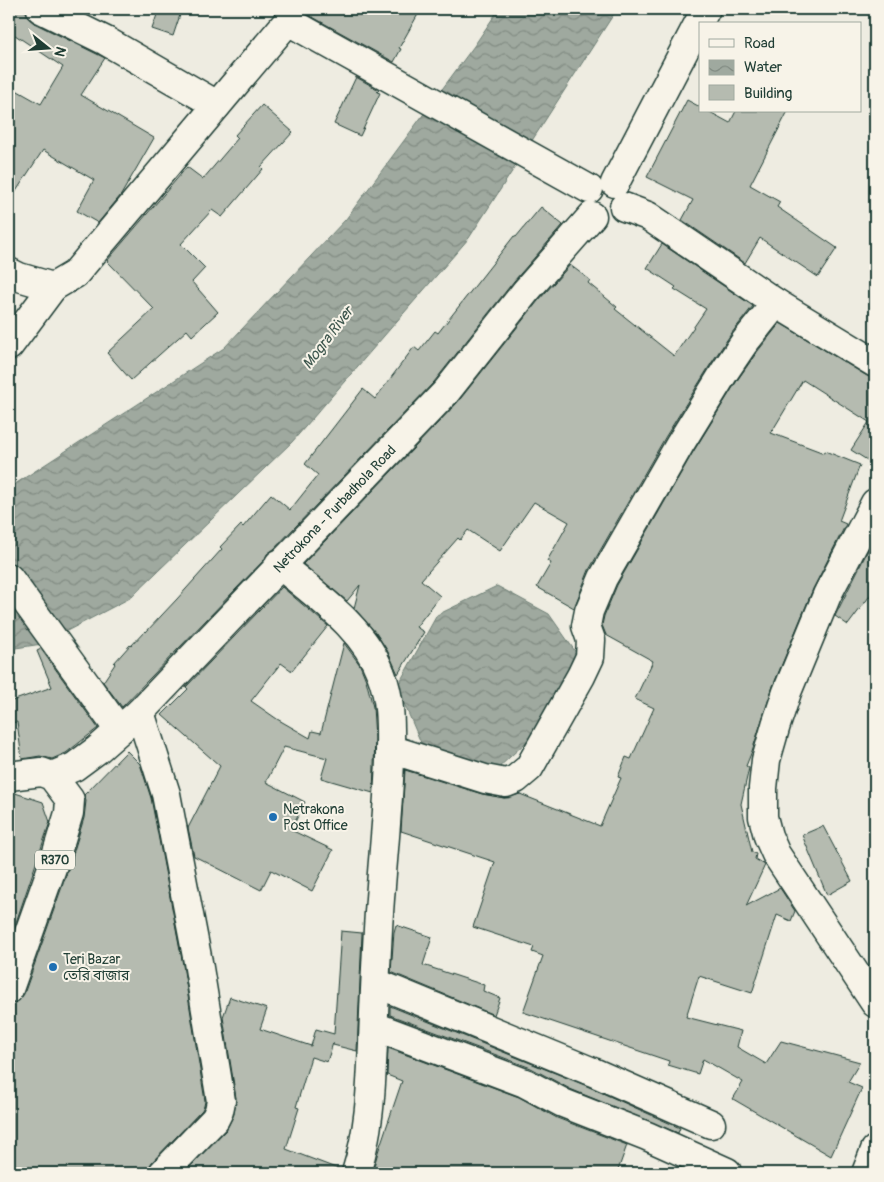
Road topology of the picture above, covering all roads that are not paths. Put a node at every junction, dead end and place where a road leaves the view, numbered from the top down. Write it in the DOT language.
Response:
graph roads {
  1 [pos="41,9"];
  2 [pos="706,9"];
  3 [pos="291,15"];
  4 [pos="85,18"];
  5 [pos="700,22"];
  6 [pos="699,24"];
  7 [pos="217,105"];
  8 [pos="581,184"];
  9 [pos="620,195"];
  10 [pos="592,216"];
  11 [pos="9,272"];
  12 [pos="53,287"];
  13 [pos="776,303"];
  14 [pos="9,346"];
  15 [pos="875,363"];
  16 [pos="875,503"];
  17 [pos="280,564"];
  18 [pos="9,578"];
  19 [pos="140,712"];
  20 [pos="119,730"];
  21 [pos="390,749"];
  22 [pos="9,776"];
  23 [pos="52,776"];
  24 [pos="376,983"];
  25 [pos="9,988"];
  26 [pos="875,1003"];
  27 [pos="374,1026"];
  28 [pos="711,1124"];
  29 [pos="875,1150"];
  30 [pos="727,1172"];
  31 [pos="163,1173"];
  32 [pos="356,1173"];
  33 [pos="866,1173"];
  1 -- 4 [label="street"];
  2 -- 5 [label="street"];
  3 -- 7 [label="street"];
  3 -- 8 [label="street"];
  4 -- 7 [label="street"];
  6 -- 9 [label="street"];
  7 -- 12 [label="street"];
  8 -- 9 [label="street"];
  8 -- 10 [label="street"];
  9 -- 10 [label="street"];
  9 -- 13 [label="street"];
  10 -- 17 [label="street, Netrokona - Purbadhola Road"];
  11 -- 12 [label="street"];
  12 -- 14 [label="street"];
  13 -- 15 [label="street"];
  13 -- 21 [label="street"];
  16 -- 26 [label="street"];
  17 -- 19 [label="street, Netrokona - Purbadhola Road"];
  17 -- 21 [label="street"];
  18 -- 20 [label="street"];
  19 -- 20 [label="street, Netrokona - Purbadhola Road"];
  19 -- 31 [label="street"];
  20 -- 23 [label="street, Netrokona - Purbadhola Road"];
  21 -- 24 [label="street"];
  22 -- 23 [label="street"];
  23 -- 25 [label="street, R370"];
  24 -- 27 [label="street"];
  24 -- 28 [label="street"];
  27 -- 30 [label="street"];
  27 -- 32 [label="street"];
  29 -- 33 [label="street"];
}
